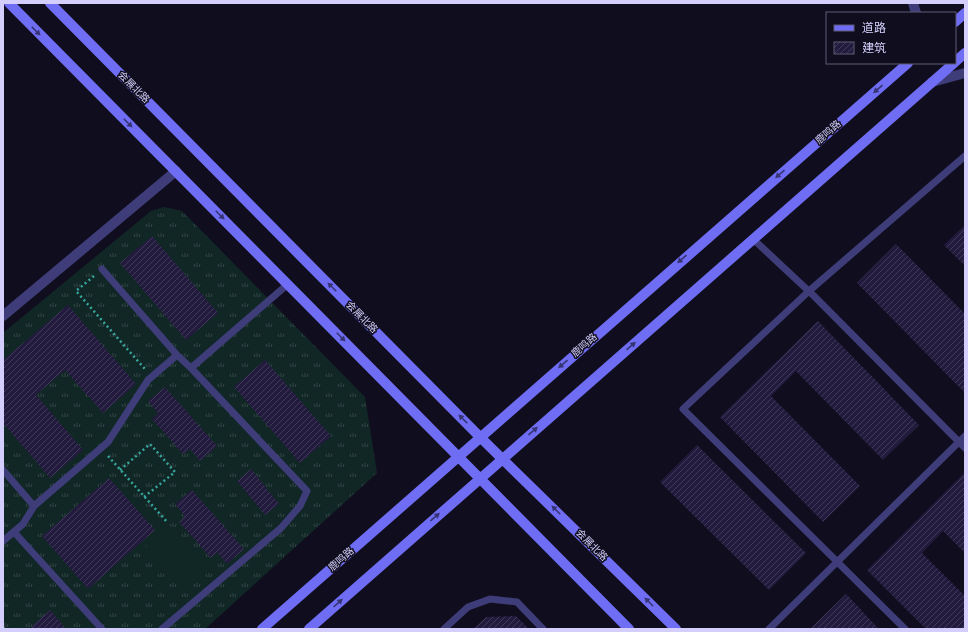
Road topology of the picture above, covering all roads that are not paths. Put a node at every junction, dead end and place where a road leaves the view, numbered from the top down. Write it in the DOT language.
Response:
graph roads {
  1 [pos="9,3"];
  2 [pos="50,3"];
  3 [pos="965,13"];
  4 [pos="956,21"];
  5 [pos="965,53"];
  6 [pos="956,60"];
  7 [pos="905,64"];
  8 [pos="952,64"];
  9 [pos="965,73"];
  10 [pos="932,82"];
  11 [pos="965,156"];
  12 [pos="176,171"];
  13 [pos="753,239"];
  14 [pos="102,269"];
  15 [pos="288,284"];
  16 [pos="809,291"];
  17 [pos="3,316"];
  18 [pos="177,355"];
  19 [pos="191,368"];
  20 [pos="965,436"];
  21 [pos="480,437"];
  22 [pos="959,442"];
  23 [pos="965,448"];
  24 [pos="459,456"];
  25 [pos="503,457"];
  26 [pos="3,470"];
  27 [pos="479,478"];
  28 [pos="34,506"];
  29 [pos="14,532"];
  30 [pos="3,541"];
  31 [pos="838,562"];
  32 [pos="102,629"];
  33 [pos="162,629"];
  34 [pos="262,629"];
  35 [pos="309,629"];
  36 [pos="444,629"];
  37 [pos="543,629"];
  38 [pos="629,629"];
  39 [pos="676,629"];
  40 [pos="769,629"];
  41 [pos="905,629"];
  1 -- 12 [label="main road, one-way"];
  21 -- 2 [label="main road, 会展北路, one-way"];
  3 -- 4 [label="main road"];
  5 -- 6 [label="main road"];
  7 -- 21 [label="main road, 鹿鸣路, one-way"];
  8 -- 10 [label="main road"];
  9 -- 10 [label="street"];
  10 -- 13 [label="main road"];
  11 -- 16 [label="lane"];
  12 -- 15 [label="main road, one-way"];
  12 -- 17 [label="street"];
  13 -- 16 [label="lane"];
  25 -- 13 [label="main road, one-way"];
  14 -- 18 [label="lane"];
  15 -- 19 [label="lane"];
  15 -- 24 [label="main road, one-way"];
  16 -- 22 [label="lane"];
  16 -- 31 [label="lane"];
  18 -- 19 [label="lane"];
  18 -- 28 [label="lane"];
  19 -- 33 [label="lane"];
  20 -- 22 [label="lane"];
  21 -- 24 [label="main road, 鹿鸣路"];
  21 -- 25 [label="main road, 会展北路"];
  22 -- 23 [label="lane"];
  22 -- 31 [label="lane"];
  24 -- 27 [label="main road"];
  24 -- 34 [label="main road, 鹿鸣路"];
  25 -- 27 [label="main road"];
  39 -- 25 [label="main road, 会展北路, one-way"];
  26 -- 28 [label="lane"];
  35 -- 27 [label="main road, one-way"];
  27 -- 38 [label="main road"];
  28 -- 29 [label="lane"];
  29 -- 30 [label="lane"];
  29 -- 32 [label="lane"];
  31 -- 40 [label="lane"];
  31 -- 41 [label="lane"];
  36 -- 37 [label="lane"];
}
